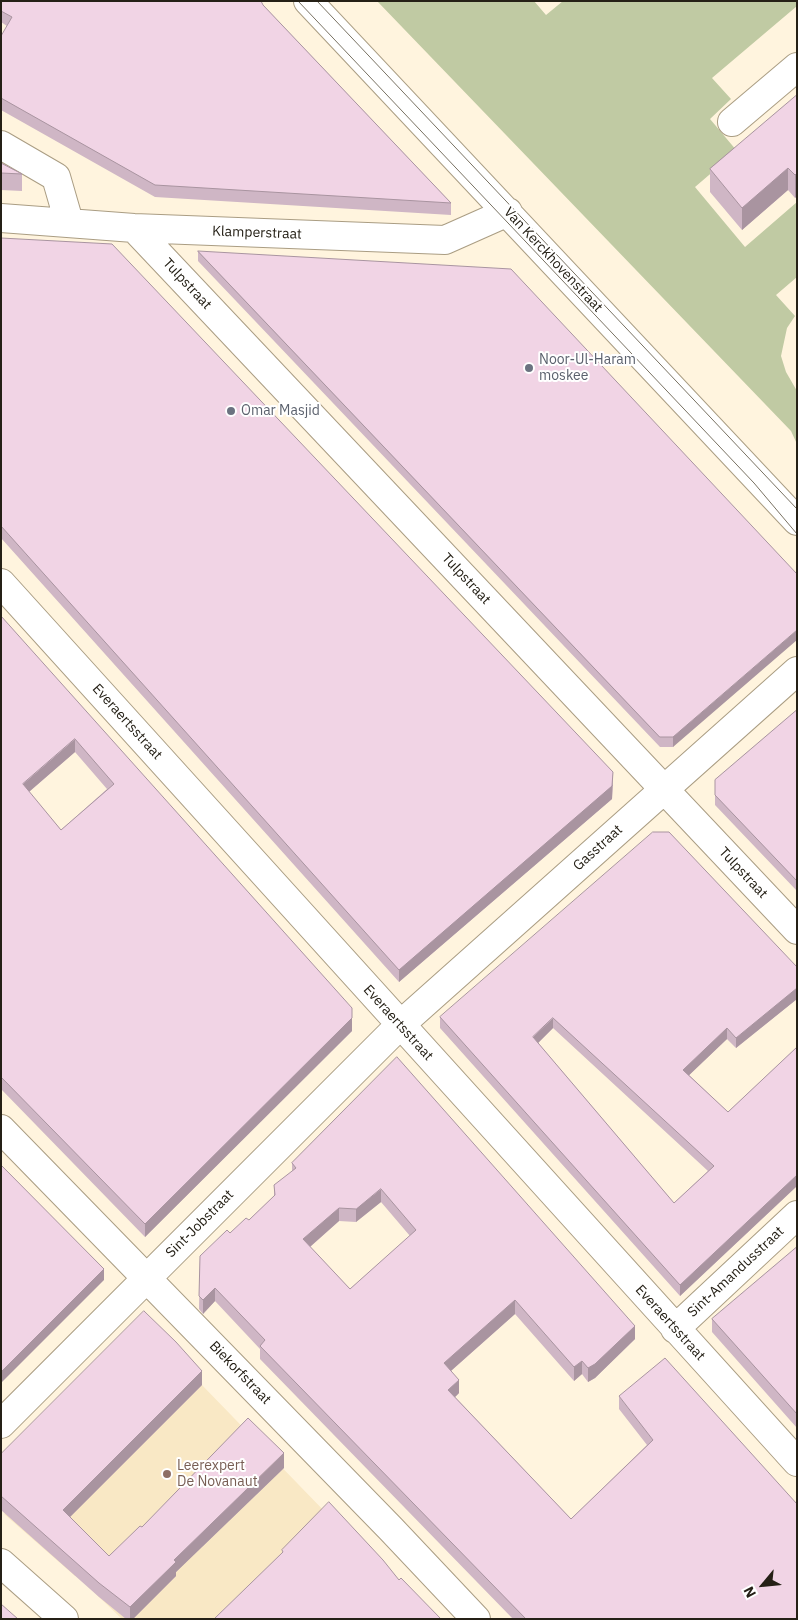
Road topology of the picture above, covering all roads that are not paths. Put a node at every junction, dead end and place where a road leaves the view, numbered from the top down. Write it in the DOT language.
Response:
graph roads {
  1 [pos="308,1"];
  2 [pos="797,67"];
  3 [pos="732,122"];
  4 [pos="1,145"];
  5 [pos="508,212"];
  6 [pos="1,218"];
  7 [pos="69,222"];
  8 [pos="134,228"];
  9 [pos="797,521"];
  10 [pos="1,583"];
  11 [pos="797,671"];
  12 [pos="664,789"];
  13 [pos="797,930"];
  14 [pos="400,1024"];
  15 [pos="1,1129"];
  16 [pos="797,1215"];
  17 [pos="146,1277"];
  18 [pos="675,1329"];
  19 [pos="1,1424"];
  20 [pos="797,1462"];
  21 [pos="1,1563"];
  22 [pos="64,1619"];
  23 [pos="476,1619"];
  1 -- 5 [label="street, Van Kerckhovenstraat"];
  2 -- 3 [label="street"];
  4 -- 7 [label="street"];
  5 -- 8 [label="street, Klamperstraat"];
  5 -- 9 [label="street, Van Kerckhovenstraat"];
  6 -- 7 [label="street, Klamperstraat"];
  7 -- 8 [label="street, Klamperstraat"];
  8 -- 12 [label="street, Tulpstraat"];
  10 -- 14 [label="street, Everaertsstraat"];
  11 -- 12 [label="street, Gasstraat"];
  12 -- 13 [label="street, Tulpstraat"];
  12 -- 14 [label="street, Gasstraat"];
  14 -- 17 [label="street, Sint-Jobstraat"];
  14 -- 18 [label="street, Everaertsstraat"];
  15 -- 17 [label="street, Biekorfstraat"];
  16 -- 18 [label="street, Sint-Amandusstraat"];
  17 -- 19 [label="street, Sint-Jobstraat"];
  17 -- 23 [label="street, Biekorfstraat"];
  18 -- 20 [label="street, Everaertsstraat"];
  21 -- 22 [label="street"];
}
